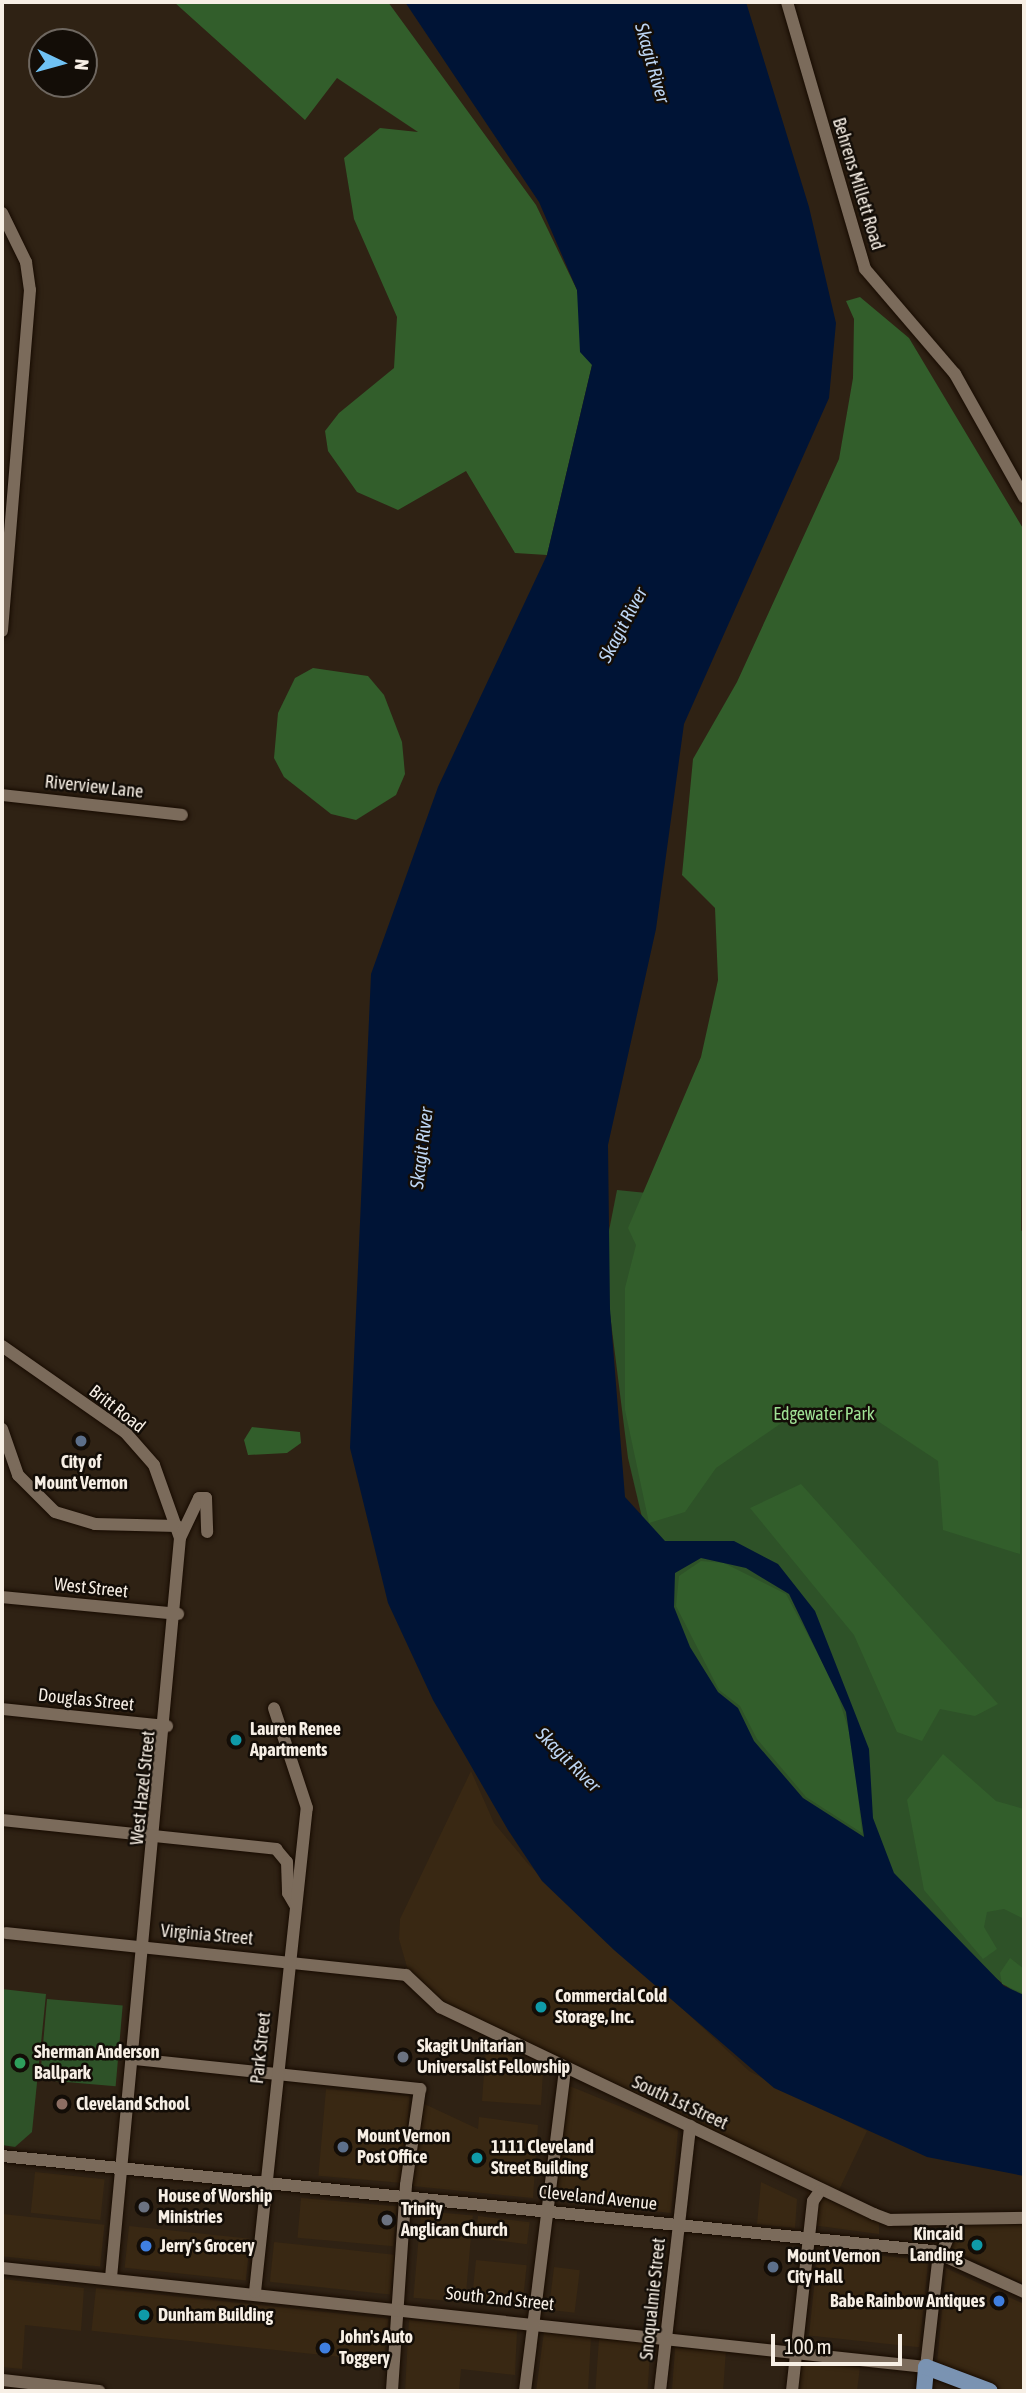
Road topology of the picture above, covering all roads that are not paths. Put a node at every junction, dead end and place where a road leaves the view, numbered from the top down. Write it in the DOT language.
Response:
graph roads {
  1 [pos="787,2"];
  2 [pos="2,213"];
  3 [pos="1024,497"];
  4 [pos="2,631"];
  5 [pos="2,795"];
  6 [pos="182,814"];
  7 [pos="2,1346"];
  8 [pos="2,1429"];
  9 [pos="179,1532"];
  10 [pos="208,1532"];
  11 [pos="2,1597"];
  12 [pos="178,1615"];
  13 [pos="274,1708"];
  14 [pos="2,1709"];
  15 [pos="167,1726"];
  16 [pos="2,1820"];
  17 [pos="156,1835"];
  18 [pos="295,1905"];
  19 [pos="6,1933"];
  20 [pos="145,1947"];
  21 [pos="288,1961"];
  22 [pos="406,1975"];
  23 [pos="134,2059"];
  24 [pos="565,2069"];
  25 [pos="275,2072"];
  26 [pos="690,2126"];
  27 [pos="2,2156"];
  28 [pos="122,2168"];
  29 [pos="265,2184"];
  30 [pos="820,2191"];
  31 [pos="407,2196"];
  32 [pos="544,2211"];
  33 [pos="1024,2218"];
  34 [pos="955,2221"];
  35 [pos="679,2224"];
  36 [pos="808,2238"];
  37 [pos="940,2254"];
  38 [pos="2,2268"];
  39 [pos="111,2278"];
  40 [pos="255,2292"];
  41 [pos="1024,2292"];
  42 [pos="400,2307"];
  43 [pos="533,2322"];
  44 [pos="666,2336"];
  45 [pos="797,2348"];
  46 [pos="926,2367"];
  47 [pos="2,2380"];
  48 [pos="99,2391"];
  49 [pos="392,2391"];
  50 [pos="525,2391"];
  51 [pos="660,2391"];
  52 [pos="792,2391"];
  53 [pos="924,2391"];
  54 [pos="990,2391"];
  1 -- 3 [label="street, Behrens Millett Road"];
  2 -- 4 [label="street"];
  5 -- 6 [label="street, Riverview Lane"];
  7 -- 9 [label="street, Britt Road"];
  8 -- 9 [label="street"];
  9 -- 10 [label="street"];
  9 -- 12 [label="street, West Hazel Street"];
  11 -- 12 [label="street, West Street"];
  12 -- 15 [label="street, West Hazel Street"];
  13 -- 18 [label="street, Park Street"];
  14 -- 15 [label="street, Douglas Street"];
  15 -- 17 [label="street, West Hazel Street"];
  16 -- 17 [label="street"];
  17 -- 18 [label="street"];
  17 -- 20 [label="street, West Hazel Street"];
  18 -- 21 [label="street, Park Street"];
  19 -- 20 [label="street, Virginia Street"];
  20 -- 21 [label="street, Virginia Street"];
  20 -- 23 [label="street, West Hazel Street"];
  21 -- 22 [label="street, Virginia Street"];
  21 -- 25 [label="street, Park Street"];
  22 -- 24 [label="street, South 1st Street"];
  23 -- 25 [label="street"];
  23 -- 28 [label="street, West Hazel Street"];
  24 -- 26 [label="street, South 1st Street"];
  24 -- 32 [label="street"];
  25 -- 29 [label="street, Park Street"];
  25 -- 31 [label="street"];
  26 -- 30 [label="street, South 1st Street"];
  26 -- 35 [label="street, Snoqualmie Street"];
  27 -- 28 [label="street, Cleveland Avenue"];
  28 -- 29 [label="street, Cleveland Avenue"];
  28 -- 39 [label="street, West Hazel Street"];
  29 -- 31 [label="street, Cleveland Avenue"];
  29 -- 40 [label="street, Park Street"];
  30 -- 34 [label="street, South 1st Street"];
  30 -- 36 [label="street"];
  31 -- 32 [label="street, Cleveland Avenue"];
  31 -- 42 [label="street"];
  32 -- 35 [label="street, Cleveland Avenue"];
  32 -- 43 [label="street"];
  33 -- 34 [label="street, South 1st Street"];
  34 -- 37 [label="street"];
  35 -- 36 [label="street, Cleveland Avenue"];
  35 -- 44 [label="street, Snoqualmie Street"];
  36 -- 37 [label="street, Cleveland Avenue"];
  36 -- 45 [label="street"];
  37 -- 41 [label="street"];
  37 -- 46 [label="street"];
  38 -- 39 [label="street, South 2nd Street"];
  39 -- 40 [label="street, South 2nd Street"];
  40 -- 42 [label="street, South 2nd Street"];
  42 -- 43 [label="street, South 2nd Street"];
  42 -- 49 [label="street"];
  43 -- 44 [label="street, South 2nd Street"];
  43 -- 50 [label="street"];
  44 -- 45 [label="street, South 2nd Street"];
  44 -- 51 [label="street, Snoqualmie Street"];
  45 -- 46 [label="street, South 2nd Street"];
  45 -- 52 [label="street"];
  46 -- 53 [label="main road"];
  46 -- 54 [label="main road, South 2nd Street"];
  47 -- 48 [label="street"];
}
